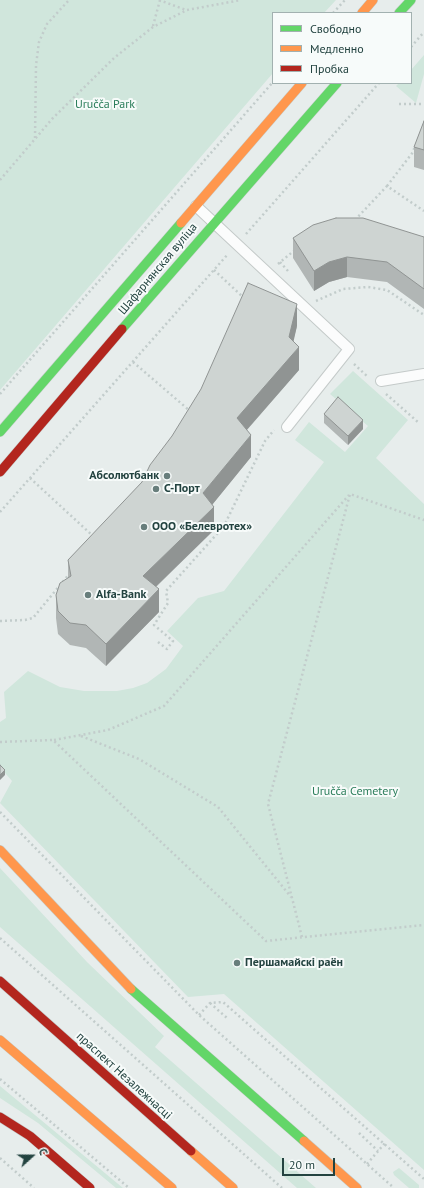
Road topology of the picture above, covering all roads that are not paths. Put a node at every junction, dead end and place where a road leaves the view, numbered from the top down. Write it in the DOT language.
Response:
graph roads {
  1 [pos="373,0"];
  2 [pos="411,0"];
  3 [pos="363,12"];
  4 [pos="401,12"];
  5 [pos="301,84"];
  6 [pos="336,84"];
  7 [pos="196,206"];
  8 [pos="214,222"];
  9 [pos="424,374"];
  10 [pos="381,381"];
  11 [pos="287,427"];
  12 [pos="0,432"];
  13 [pos="0,472"];
  14 [pos="0,850"];
  15 [pos="0,981"];
  16 [pos="0,1040"];
  17 [pos="0,1117"];
  18 [pos="90,1188"];
  19 [pos="172,1188"];
  20 [pos="232,1188"];
  21 [pos="357,1188"];
  1 -- 3 [label="main road"];
  2 -- 4 [label="main road"];
  5 -- 7 [label="main road, Шафарнянская вуліца"];
  6 -- 8 [label="main road, Шафарнянская вуліца"];
  7 -- 8 [label="lane"];
  7 -- 12 [label="main road, Шафарнянская вуліца"];
  8 -- 11 [label="lane"];
  8 -- 13 [label="main road, Шафарнянская вуліца"];
  9 -- 10 [label="lane"];
  14 -- 21 [label="main road"];
  15 -- 20 [label="main road, праспект Незалежнасці"];
  16 -- 19 [label="main road"];
  17 -- 18 [label="main road"];
}
